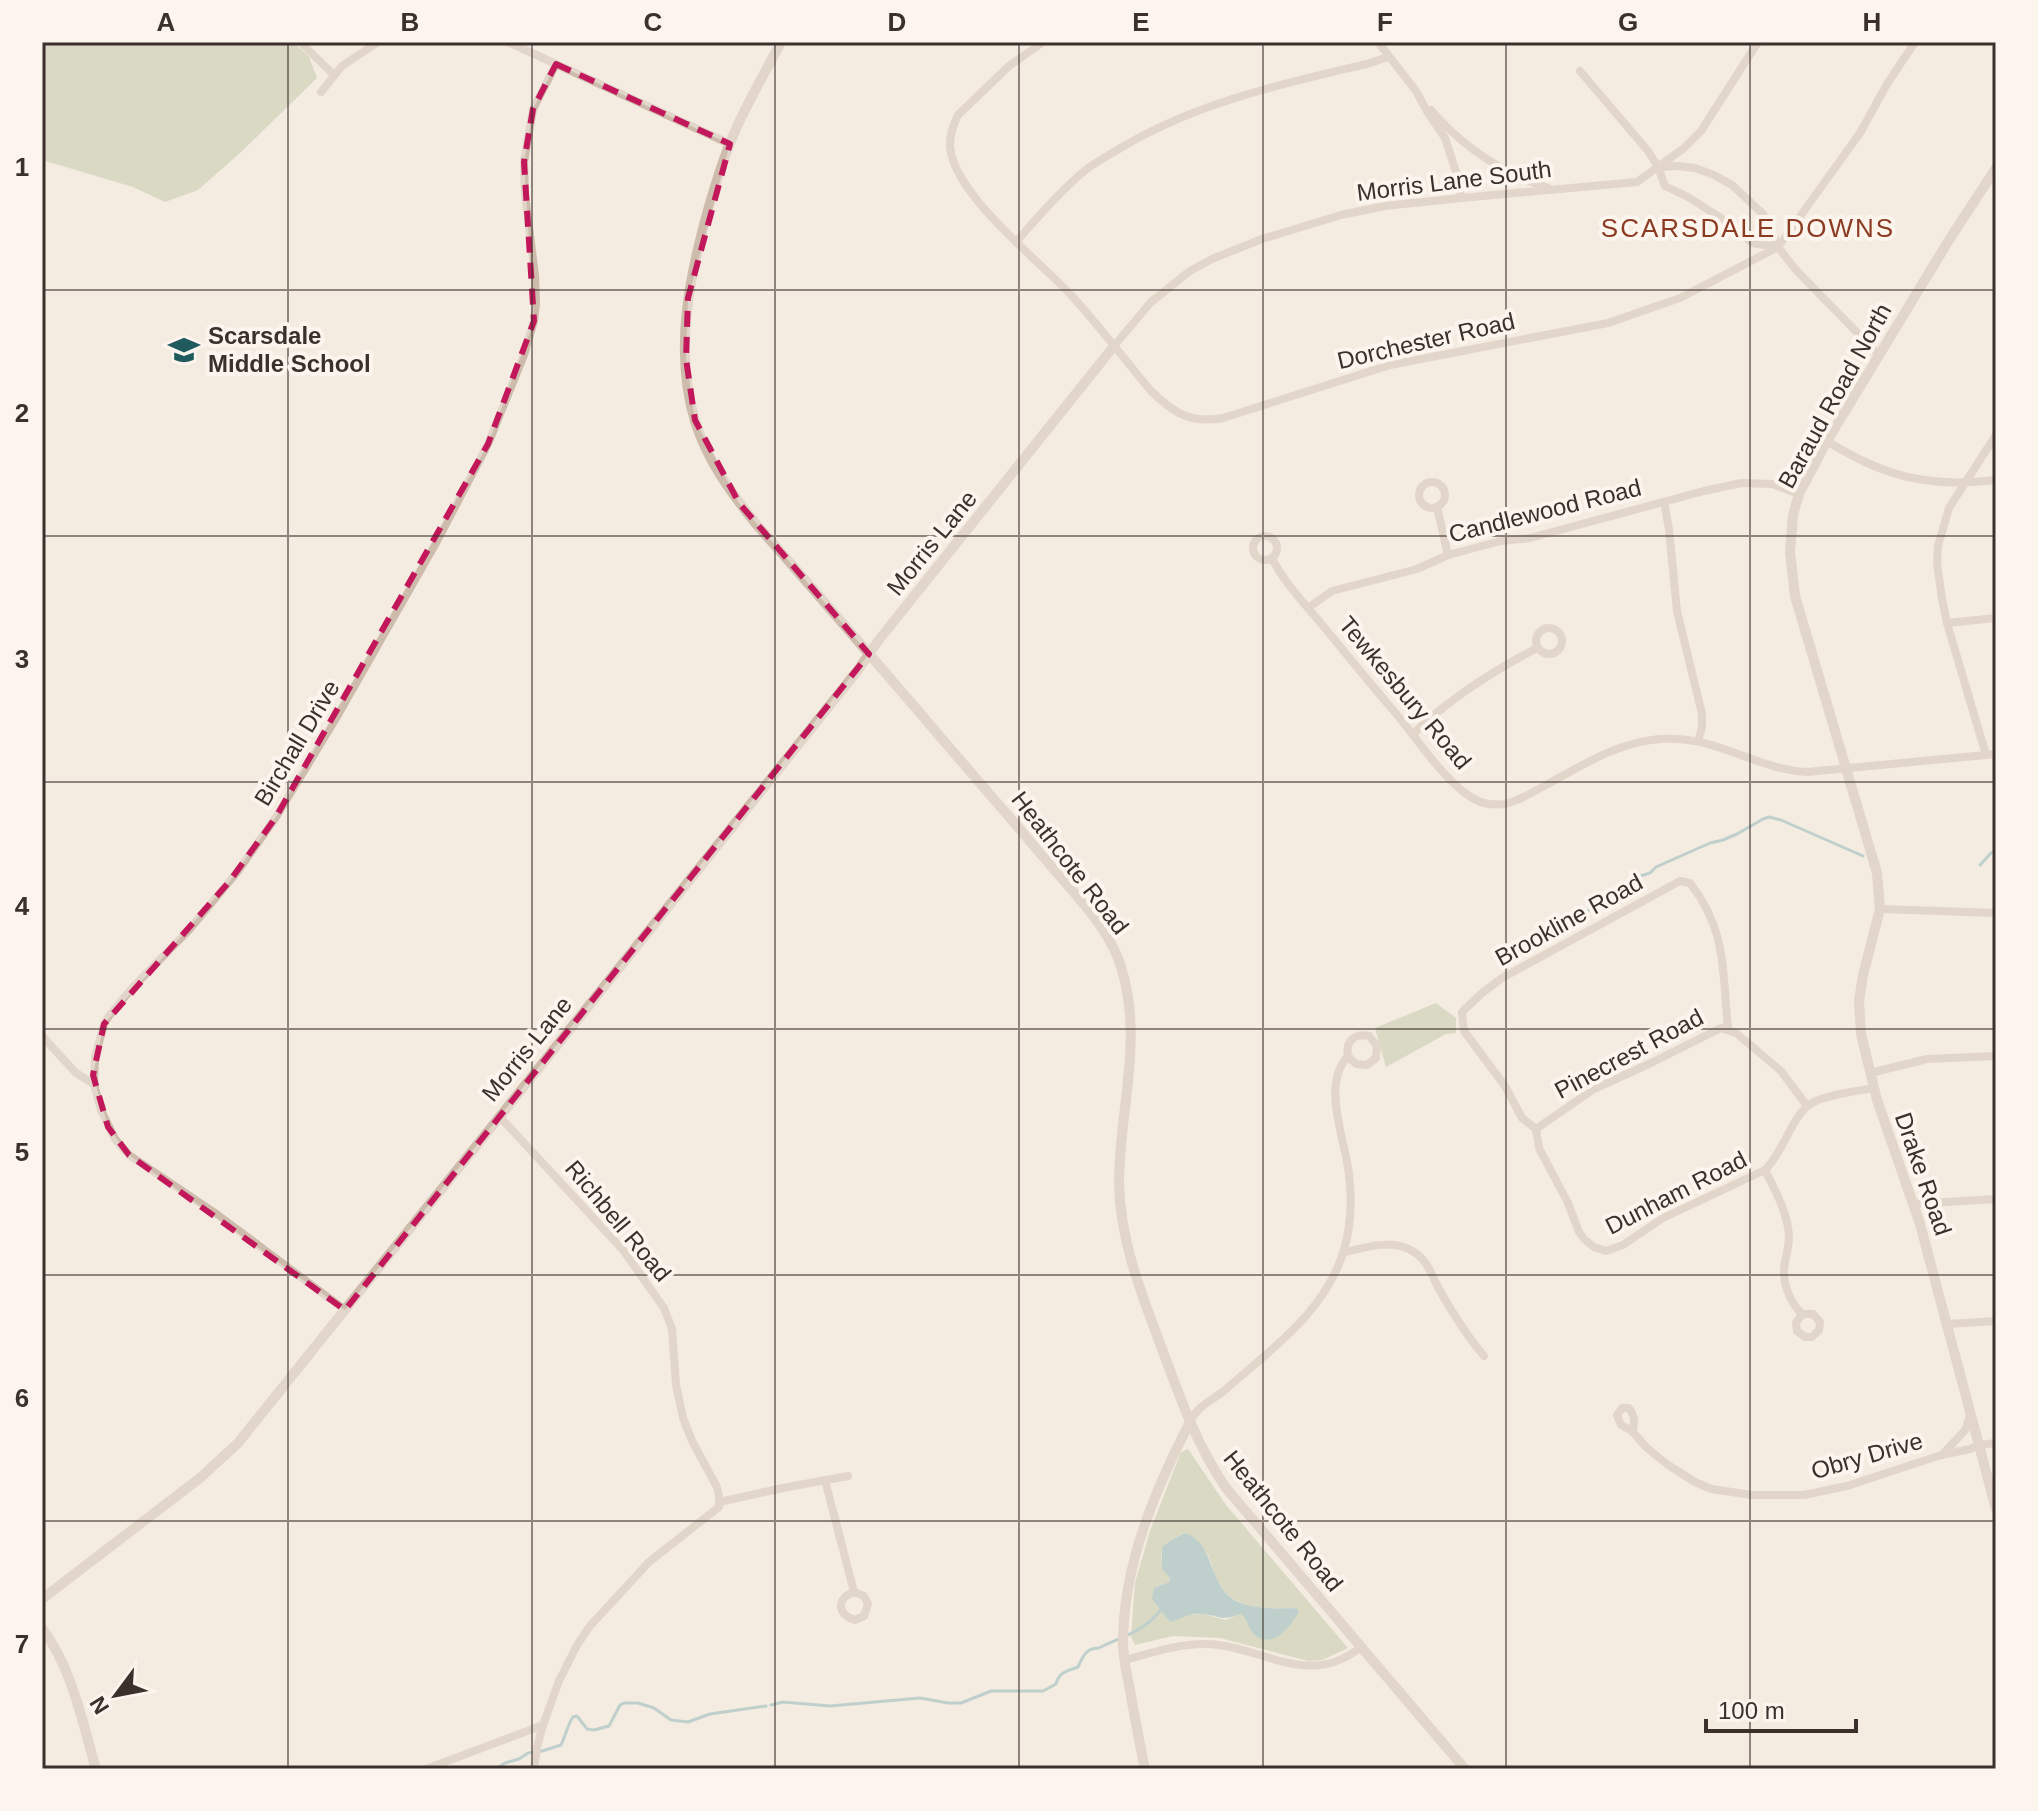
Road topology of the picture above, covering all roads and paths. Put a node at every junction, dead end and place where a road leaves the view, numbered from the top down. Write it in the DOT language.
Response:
graph roads {
  1 [pos="300,42"];
  2 [pos="378,42"];
  3 [pos="508,42"];
  4 [pos="781,42"];
  5 [pos="1043,42"];
  6 [pos="1378,42"];
  7 [pos="1757,42"];
  8 [pos="1915,42"];
  9 [pos="1388,57"];
  10 [pos="556,64"];
  11 [pos="1580,71"];
  12 [pos="334,75"];
  13 [pos="321,92"];
  14 [pos="1424,105"];
  15 [pos="730,144"];
  16 [pos="1658,167"];
  17 [pos="1996,168"];
  18 [pos="1553,190"];
  19 [pos="1461,198"];
  20 [pos="1016,242"];
  21 [pos="1778,247"];
  22 [pos="1114,346"];
  23 [pos="1878,354"];
  24 [pos="1996,435"];
  25 [pos="1827,441"];
  26 [pos="1996,480"];
  27 [pos="1965,484"];
  28 [pos="1005,485"];
  29 [pos="1799,494"];
  30 [pos="1664,502"];
  31 [pos="1437,507"];
  32 [pos="1448,555"];
  33 [pos="1272,558"];
  34 [pos="1308,608"];
  35 [pos="1996,618"];
  36 [pos="1947,623"];
  37 [pos="1537,648"];
  38 [pos="869,654"];
  39 [pos="1413,734"];
  40 [pos="1698,741"];
  41 [pos="1991,755"];
  42 [pos="1846,767"];
  43 [pos="1871,849"];
  44 [pos="1880,909"];
  45 [pos="1996,913"];
  46 [pos="1728,1029"];
  47 [pos="42,1036"];
  48 [pos="1348,1056"];
  49 [pos="1996,1056"];
  50 [pos="1870,1073"];
  51 [pos="94,1084"];
  52 [pos="1874,1088"];
  53 [pos="1807,1106"];
  54 [pos="499,1116"];
  55 [pos="1536,1129"];
  56 [pos="1765,1170"];
  57 [pos="1996,1199"];
  58 [pos="1913,1204"];
  59 [pos="1343,1253"];
  60 [pos="345,1310"];
  61 [pos="1802,1314"];
  62 [pos="1996,1321"];
  63 [pos="1947,1324"];
  64 [pos="1484,1356"];
  65 [pos="1970,1413"];
  66 [pos="1190,1422"];
  67 [pos="1632,1431"];
  68 [pos="1996,1443"];
  69 [pos="1979,1445"];
  70 [pos="1941,1455"];
  71 [pos="848,1476"];
  72 [pos="825,1480"];
  73 [pos="719,1502"];
  74 [pos="1996,1509"];
  75 [pos="854,1592"];
  76 [pos="42,1599"];
  77 [pos="42,1628"];
  78 [pos="1361,1647"];
  79 [pos="1125,1660"];
  80 [pos="543,1725"];
  81 [pos="535,1764"];
  82 [pos="96,1769"];
  83 [pos="426,1769"];
  84 [pos="1145,1769"];
  85 [pos="1465,1769"];
  1 -- 12 [label="street"];
  2 -- 12 [label="street"];
  3 -- 10 [label="street"];
  4 -- 15 [label="street, Heathcote Road"];
  5 -- 20 [label="street, Dorchester Road"];
  6 -- 9 [label="street"];
  7 -- 16 [label="street, Morris Lane South"];
  8 -- 21 [label="street, Dorchester Road"];
  9 -- 14 [label="street"];
  9 -- 20 [label="street"];
  10 -- 15 [label="street"];
  10 -- 51 [label="street, Birchall Drive"];
  11 -- 16 [label="street"];
  12 -- 13 [label="street"];
  14 -- 18 [label="street"];
  14 -- 19 [label="street"];
  15 -- 38 [label="street, Heathcote Road"];
  16 -- 18 [label="street, Morris Lane South"];
  16 -- 21 [label="street"];
  16 -- 21 [label="street"];
  17 -- 23 [label="street, Baraud Road North"];
  18 -- 19 [label="street, Morris Lane South"];
  19 -- 22 [label="street, Morris Lane South"];
  20 -- 22 [label="street, Dorchester Road"];
  21 -- 22 [label="street, Dorchester Road"];
  21 -- 23 [label="street"];
  22 -- 28 [label="street, Morris Lane South"];
  23 -- 25 [label="street, Baraud Road North"];
  24 -- 27 [label="street"];
  25 -- 27 [label="street"];
  25 -- 29 [label="street, Baraud Road North"];
  26 -- 27 [label="street"];
  27 -- 36 [label="street"];
  28 -- 38 [label="street, Morris Lane"];
  29 -- 30 [label="street, Candlewood Road"];
  29 -- 42 [label="street, Baraud Road North"];
  30 -- 32 [label="street, Candlewood Road"];
  30 -- 40 [label="street"];
  31 -- 32 [label="street"];
  32 -- 34 [label="street, Candlewood Road"];
  33 -- 34 [label="street, Tewkesbury Road"];
  34 -- 39 [label="street, Tewkesbury Road"];
  35 -- 36 [label="street"];
  36 -- 41 [label="street"];
  37 -- 39 [label="street"];
  38 -- 54 [label="street, Morris Lane"];
  38 -- 66 [label="street, Heathcote Road"];
  39 -- 40 [label="street, Tewkesbury Road"];
  40 -- 42 [label="street, Tewkesbury Road"];
  41 -- 42 [label="street, Tewkesbury Road"];
  42 -- 43 [label="street, Baraud Road North"];
  43 -- 44 [label="street, Drake Road"];
  44 -- 45 [label="street"];
  44 -- 50 [label="street, Drake Road"];
  46 -- 53 [label="street, Pinecrest Road"];
  46 -- 55 [label="street, Pinecrest Road"];
  46 -- 55 [label="street, Brookline Road"];
  47 -- 51 [label="street"];
  48 -- 59 [label="street"];
  49 -- 50 [label="street"];
  50 -- 52 [label="street, Drake Road"];
  51 -- 60 [label="street, Birchall Drive"];
  52 -- 53 [label="street"];
  52 -- 58 [label="street, Drake Road"];
  53 -- 56 [label="street, Dunham Road"];
  54 -- 60 [label="street, Morris Lane"];
  54 -- 73 [label="street, Richbell Road"];
  55 -- 56 [label="street, Dunham Road"];
  56 -- 61 [label="street"];
  57 -- 58 [label="street"];
  58 -- 63 [label="street, Drake Road"];
  59 -- 64 [label="street"];
  59 -- 66 [label="street"];
  60 -- 76 [label="street, Morris Lane"];
  62 -- 63 [label="street"];
  63 -- 65 [label="street, Drake Road"];
  65 -- 69 [label="street, Drake Road"];
  65 -- 70 [label="street, Obry Drive"];
  66 -- 78 [label="street, Heathcote Road"];
  66 -- 79 [label="street"];
  67 -- 70 [label="street, Obry Drive"];
  68 -- 69 [label="street, Obry Drive"];
  69 -- 70 [label="street, Obry Drive"];
  69 -- 74 [label="street, Drake Road"];
  71 -- 72 [label="street"];
  72 -- 73 [label="street"];
  72 -- 75 [label="street"];
  73 -- 80 [label="street"];
  77 -- 82 [label="street"];
  78 -- 79 [label="street"];
  78 -- 85 [label="street, Heathcote Road"];
  79 -- 84 [label="street"];
  80 -- 81 [label="street"];
  80 -- 83 [label="street"];
}
